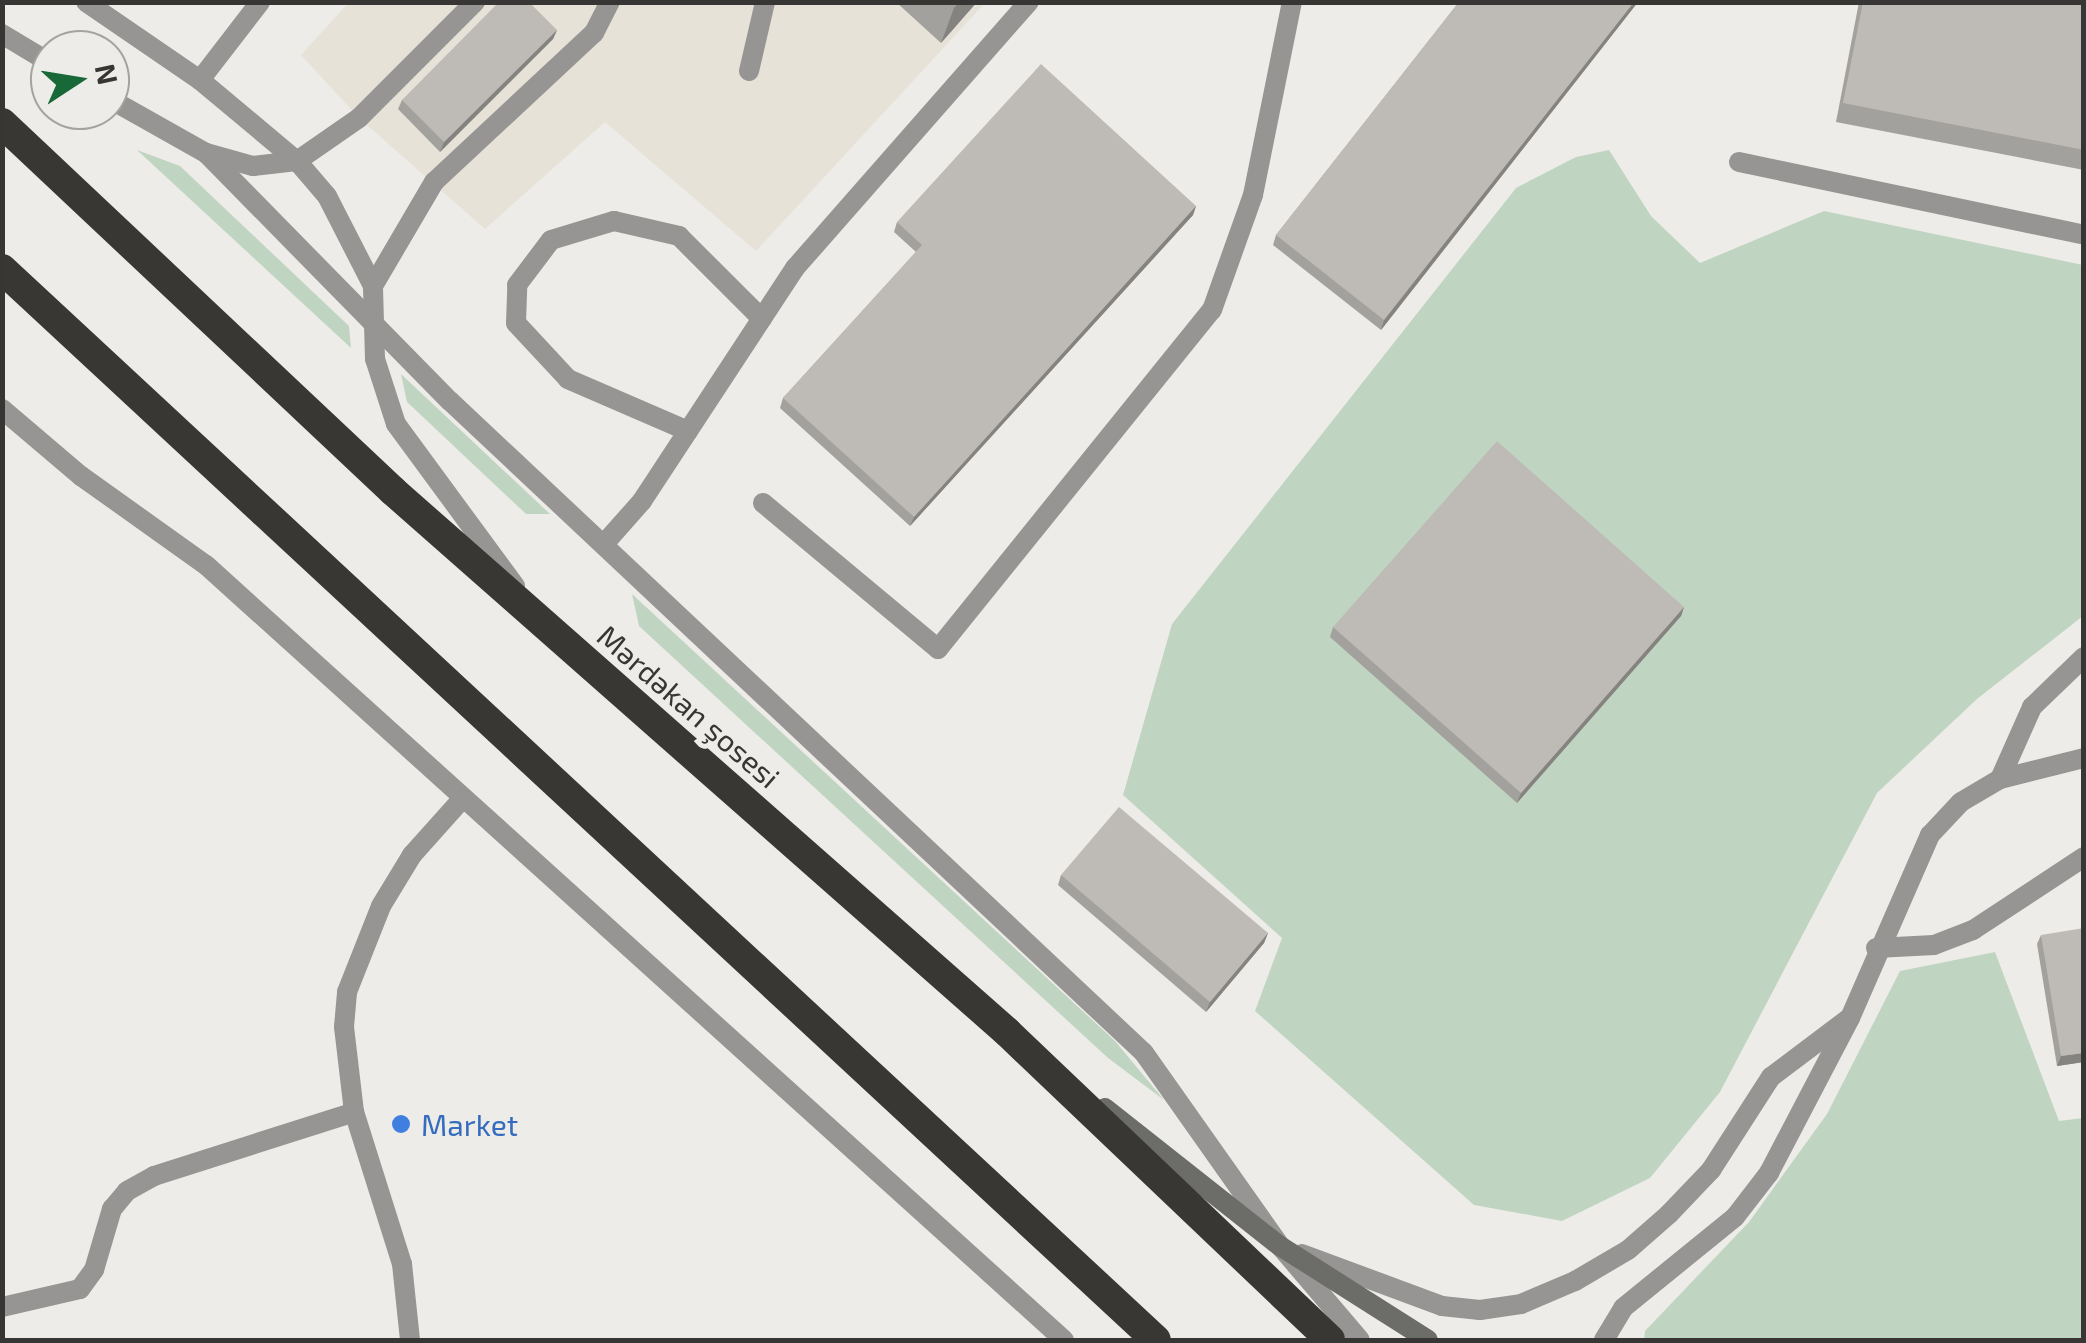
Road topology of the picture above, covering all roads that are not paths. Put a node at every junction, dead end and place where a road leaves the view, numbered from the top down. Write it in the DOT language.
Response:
graph roads {
  1 [pos="86,2"];
  2 [pos="260,2"];
  3 [pos="475,2"];
  4 [pos="610,2"];
  5 [pos="765,2"];
  6 [pos="1029,2"];
  7 [pos="1292,2"];
  8 [pos="2,34"];
  9 [pos="30,51"];
  10 [pos="749,71"];
  11 [pos="200,80"];
  12 [pos="130,109"];
  13 [pos="2,123"];
  14 [pos="206,153"];
  15 [pos="298,161"];
  16 [pos="1739,162"];
  17 [pos="2084,235"];
  18 [pos="2,269"];
  19 [pos="373,286"];
  20 [pos="372,318"];
  21 [pos="762,319"];
  22 [pos="2,409"];
  23 [pos="688,431"];
  24 [pos="763,503"];
  25 [pos="604,544"];
  26 [pos="546,628"];
  27 [pos="2084,657"];
  28 [pos="2084,758"];
  29 [pos="2000,778"];
  30 [pos="462,799"];
  31 [pos="2084,857"];
  32 [pos="1876,948"];
  33 [pos="1850,1018"];
  34 [pos="1007,1032"];
  35 [pos="354,1112"];
  36 [pos="1280,1246"];
  37 [pos="2,1307"];
  38 [pos="410,1340"];
  39 [pos="1064,1340"];
  40 [pos="1156,1340"];
  41 [pos="1330,1340"];
  42 [pos="1360,1340"];
  43 [pos="1428,1340"];
  44 [pos="1604,1340"];
  1 -- 11 [label="street"];
  2 -- 11 [label="street"];
  3 -- 15 [label="street"];
  4 -- 19 [label="street"];
  5 -- 10 [label="street"];
  6 -- 21 [label="street"];
  7 -- 24 [label="street"];
  8 -- 9 [label="street"];
  11 -- 15 [label="street"];
  12 -- 14 [label="street"];
  13 -- 26 [label="highway, Mərdəkan şosesi"];
  14 -- 15 [label="street"];
  14 -- 20 [label="street"];
  15 -- 19 [label="street"];
  16 -- 17 [label="street"];
  18 -- 40 [label="highway"];
  19 -- 20 [label="street"];
  20 -- 25 [label="street"];
  20 -- 26 [label="street"];
  21 -- 23 [label="street"];
  21 -- 23 [label="street"];
  22 -- 30 [label="street"];
  23 -- 25 [label="street"];
  25 -- 36 [label="street"];
  26 -- 34 [label="highway, Mərdəkan şosesi"];
  27 -- 29 [label="street"];
  28 -- 29 [label="street"];
  29 -- 32 [label="street"];
  30 -- 35 [label="street"];
  30 -- 39 [label="street"];
  31 -- 32 [label="street"];
  32 -- 33 [label="street"];
  33 -- 36 [label="street"];
  33 -- 44 [label="street"];
  34 -- 36 [label="main road"];
  34 -- 41 [label="highway, Mərdəkan şosesi"];
  35 -- 37 [label="street"];
  35 -- 38 [label="street"];
  36 -- 42 [label="street"];
  36 -- 43 [label="main road"];
}
